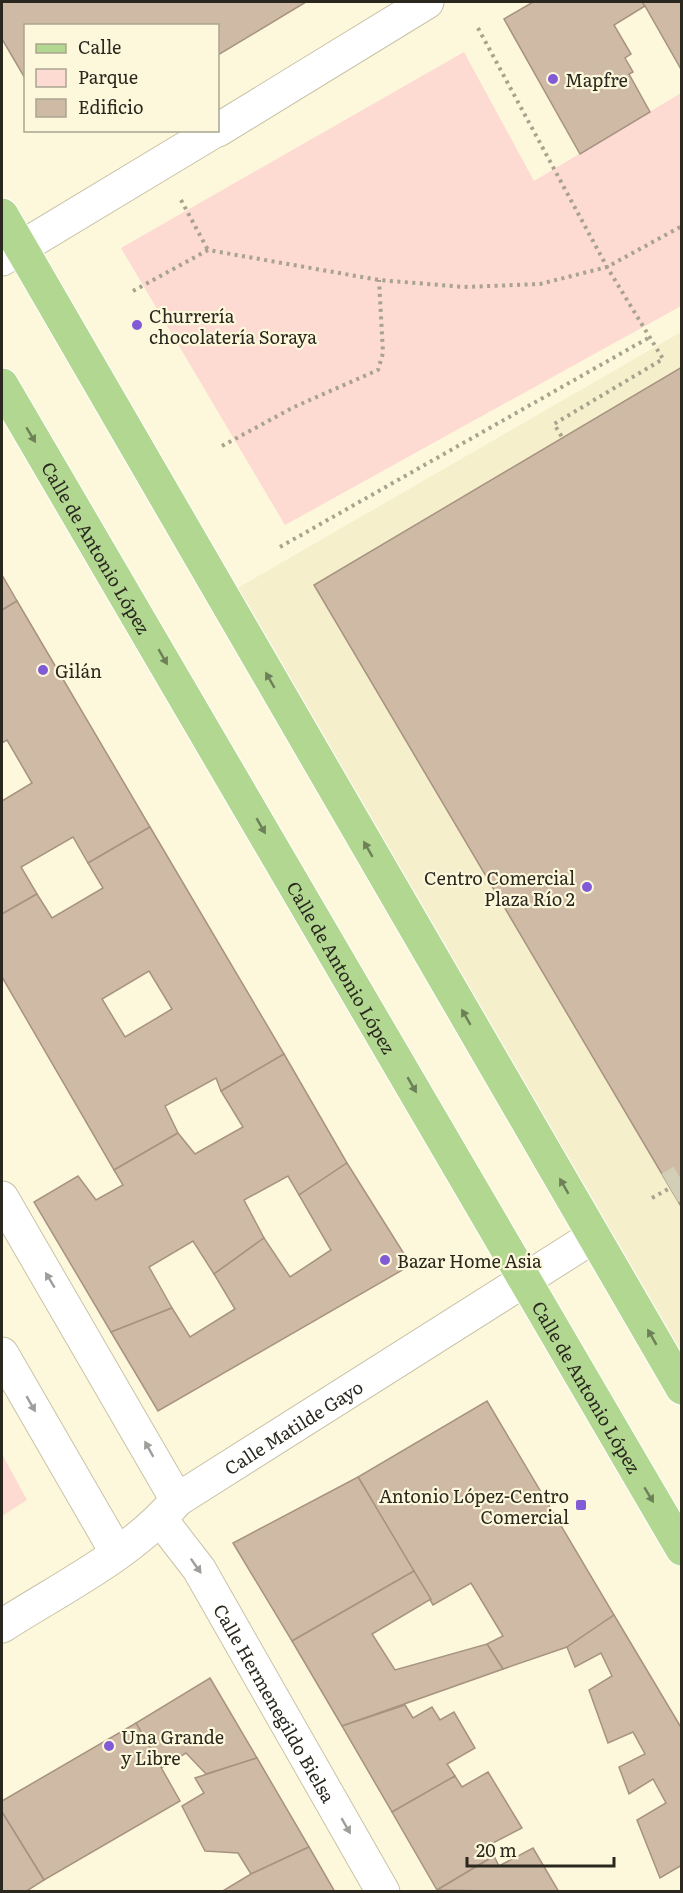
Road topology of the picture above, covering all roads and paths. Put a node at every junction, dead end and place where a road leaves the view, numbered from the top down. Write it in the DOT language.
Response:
graph roads {
  1 [pos="427,2"];
  2 [pos="478,27"];
  3 [pos="219,129"];
  4 [pos="214,132"];
  5 [pos="181,200"];
  6 [pos="2,215"];
  7 [pos="681,226"];
  8 [pos="208,250"];
  9 [pos="11,254"];
  10 [pos="607,267"];
  11 [pos="379,280"];
  12 [pos="133,291"];
  13 [pos="650,337"];
  14 [pos="2,385"];
  15 [pos="562,437"];
  16 [pos="222,446"];
  17 [pos="280,547"];
  18 [pos="670,1188"];
  19 [pos="2,1198"];
  20 [pos="652,1198"];
  21 [pos="594,1236"];
  22 [pos="526,1281"];
  23 [pos="2,1354"];
  24 [pos="681,1388"];
  25 [pos="169,1510"];
  26 [pos="681,1549"];
  27 [pos="117,1553"];
  28 [pos="2,1626"];
  29 [pos="384,1892"];
  1 -- 3 [label="street"];
  2 -- 10 [label="path"];
  4 -- 9 [label="street"];
  5 -- 8 [label="path"];
  6 -- 9 [label="main road"];
  7 -- 10 [label="path"];
  8 -- 11 [label="path"];
  8 -- 12 [label="path"];
  21 -- 9 [label="main road, one-way"];
  10 -- 11 [label="path"];
  10 -- 13 [label="path"];
  11 -- 16 [label="path"];
  13 -- 15 [label="path"];
  13 -- 17 [label="path"];
  14 -- 22 [label="main road, Calle de Antonio López, one-way"];
  18 -- 20 [label="path"];
  25 -- 19 [label="street, Calle Hermenegildo Bielsa, one-way"];
  21 -- 22 [label="street, Calle Matilde Gayo"];
  24 -- 21 [label="main road, one-way"];
  22 -- 25 [label="street, Calle Matilde Gayo"];
  22 -- 26 [label="main road, Calle de Antonio López, one-way"];
  23 -- 27 [label="street, one-way"];
  25 -- 27 [label="street, Calle Matilde Gayo"];
  25 -- 29 [label="street, Calle Hermenegildo Bielsa, one-way"];
  27 -- 28 [label="street, Calle Matilde Gayo"];
}
